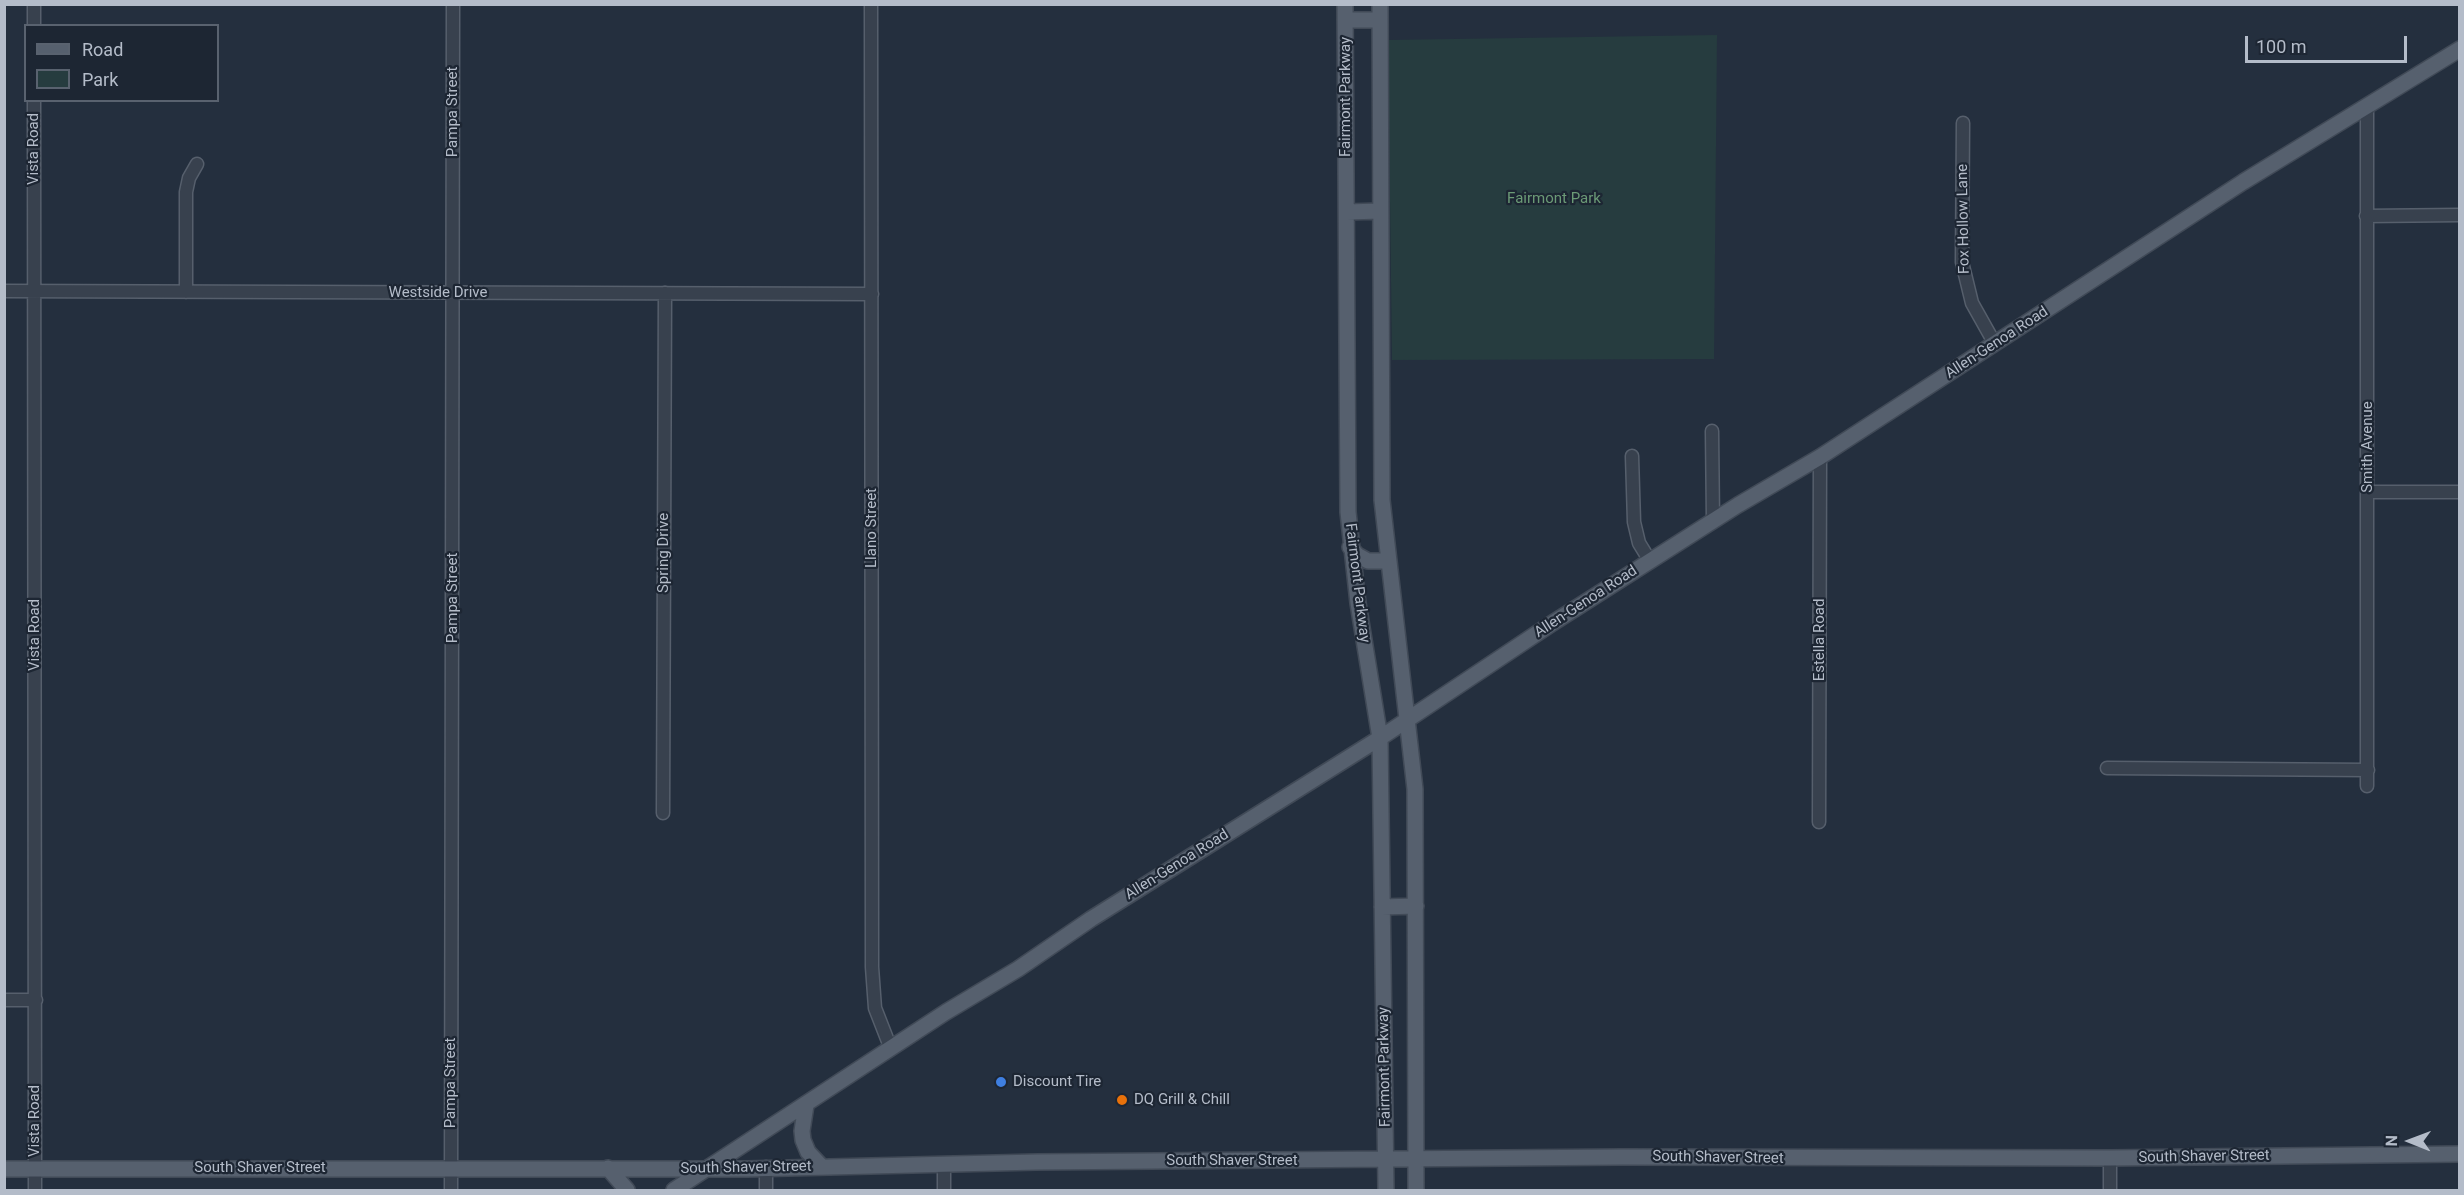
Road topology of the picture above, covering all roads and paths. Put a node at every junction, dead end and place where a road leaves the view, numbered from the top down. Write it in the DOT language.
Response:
graph roads {
  1 [pos="34,4"];
  2 [pos="453,4"];
  3 [pos="872,4"];
  4 [pos="1346,12"];
  5 [pos="1380,12"];
  6 [pos="34,24"];
  7 [pos="2460,49"];
  8 [pos="34,102"];
  9 [pos="2367,107"];
  10 [pos="1962,123"];
  11 [pos="197,164"];
  12 [pos="1380,211"];
  13 [pos="1347,212"];
  14 [pos="2460,215"];
  15 [pos="2366,216"];
  16 [pos="4,291"];
  17 [pos="34,292"];
  18 [pos="186,292"];
  19 [pos="453,293"];
  20 [pos="665,293"];
  21 [pos="872,294"];
  22 [pos="1995,344"];
  23 [pos="1712,431"];
  24 [pos="1632,456"];
  25 [pos="1820,457"];
  26 [pos="2368,492"];
  27 [pos="2460,492"];
  28 [pos="1713,521"];
  29 [pos="1350,547"];
  30 [pos="1388,561"];
  31 [pos="1650,561"];
  32 [pos="1408,718"];
  33 [pos="1380,738"];
  34 [pos="2107,768"];
  35 [pos="2368,770"];
  36 [pos="2367,786"];
  37 [pos="663,813"];
  38 [pos="1819,822"];
  39 [pos="1416,906"];
  40 [pos="1382,907"];
  41 [pos="4,1000"];
  42 [pos="36,1000"];
  43 [pos="891,1049"];
  44 [pos="806,1105"];
  45 [pos="2460,1154"];
  46 [pos="2110,1158"];
  47 [pos="1386,1160"];
  48 [pos="1416,1160"];
  49 [pos="944,1164"];
  50 [pos="714,1166"];
  51 [pos="451,1167"];
  52 [pos="766,1167"];
  53 [pos="822,1167"];
  54 [pos="608,1168"];
  55 [pos="4,1169"];
  56 [pos="35,1169"];
  57 [pos="35,1191"];
  58 [pos="451,1191"];
  59 [pos="627,1191"];
  60 [pos="674,1191"];
  61 [pos="766,1191"];
  62 [pos="944,1191"];
  63 [pos="1386,1191"];
  64 [pos="1416,1191"];
  65 [pos="2110,1191"];
  1 -- 6 [label="street"];
  2 -- 19 [label="street, Pampa Street"];
  3 -- 21 [label="street, Llano Street"];
  4 -- 5 [label="main road"];
  4 -- 13 [label="main road, Fairmont Parkway"];
  5 -- 12 [label="main road, Fairmont Parkway"];
  7 -- 9 [label="main road, Allen-Genoa Road"];
  8 -- 17 [label="street, Vista Road"];
  9 -- 15 [label="street, Smith Avenue"];
  9 -- 22 [label="main road, Allen-Genoa Road"];
  10 -- 22 [label="street, Fox Hollow Lane"];
  11 -- 18 [label="street"];
  12 -- 13 [label="main road"];
  12 -- 30 [label="main road, Fairmont Parkway"];
  13 -- 29 [label="main road, Fairmont Parkway"];
  14 -- 15 [label="street"];
  15 -- 26 [label="street, Smith Avenue"];
  16 -- 17 [label="street, Westside Drive"];
  17 -- 18 [label="street, Westside Drive"];
  17 -- 42 [label="street, Vista Road"];
  18 -- 19 [label="street, Westside Drive"];
  19 -- 20 [label="street, Westside Drive"];
  19 -- 51 [label="street, Pampa Street"];
  20 -- 21 [label="street, Westside Drive"];
  20 -- 37 [label="street, Spring Drive"];
  21 -- 43 [label="street, Llano Street"];
  22 -- 25 [label="main road, Allen-Genoa Road"];
  23 -- 28 [label="street"];
  24 -- 31 [label="street"];
  25 -- 28 [label="main road, Allen-Genoa Road"];
  25 -- 38 [label="street, Estella Road"];
  26 -- 27 [label="street"];
  26 -- 35 [label="street, Smith Avenue"];
  28 -- 31 [label="main road, Allen-Genoa Road"];
  29 -- 30 [label="main road"];
  29 -- 33 [label="main road, Fairmont Parkway"];
  30 -- 32 [label="main road, Fairmont Parkway"];
  31 -- 32 [label="main road, Allen-Genoa Road"];
  32 -- 33 [label="main road, Allen-Genoa Road"];
  32 -- 39 [label="main road, Fairmont Parkway"];
  33 -- 40 [label="main road, Fairmont Parkway"];
  33 -- 43 [label="main road, Allen-Genoa Road"];
  34 -- 35 [label="street"];
  35 -- 36 [label="street, Smith Avenue"];
  39 -- 40 [label="main road"];
  39 -- 48 [label="main road, Fairmont Parkway"];
  40 -- 47 [label="main road, Fairmont Parkway"];
  41 -- 42 [label="street"];
  42 -- 56 [label="street, Vista Road"];
  43 -- 44 [label="main road, Allen-Genoa Road"];
  44 -- 50 [label="main road, Allen-Genoa Road"];
  44 -- 53 [label="main road"];
  45 -- 46 [label="main road, South Shaver Street"];
  46 -- 48 [label="main road, South Shaver Street"];
  46 -- 65 [label="street"];
  47 -- 48 [label="main road, South Shaver Street"];
  47 -- 49 [label="main road, South Shaver Street"];
  47 -- 63 [label="main road, Fairmont Parkway"];
  48 -- 64 [label="main road, Fairmont Parkway"];
  49 -- 53 [label="main road, South Shaver Street"];
  49 -- 62 [label="street"];
  50 -- 52 [label="main road, South Shaver Street"];
  50 -- 54 [label="main road, South Shaver Street"];
  50 -- 60 [label="main road, Allen-Genoa Road"];
  51 -- 54 [label="main road, South Shaver Street"];
  51 -- 56 [label="main road, South Shaver Street"];
  51 -- 58 [label="street, Pampa Street"];
  52 -- 53 [label="main road, South Shaver Street"];
  52 -- 61 [label="street"];
  54 -- 59 [label="main road"];
  55 -- 56 [label="main road, South Shaver Street"];
  56 -- 57 [label="street, Vista Road"];
}
